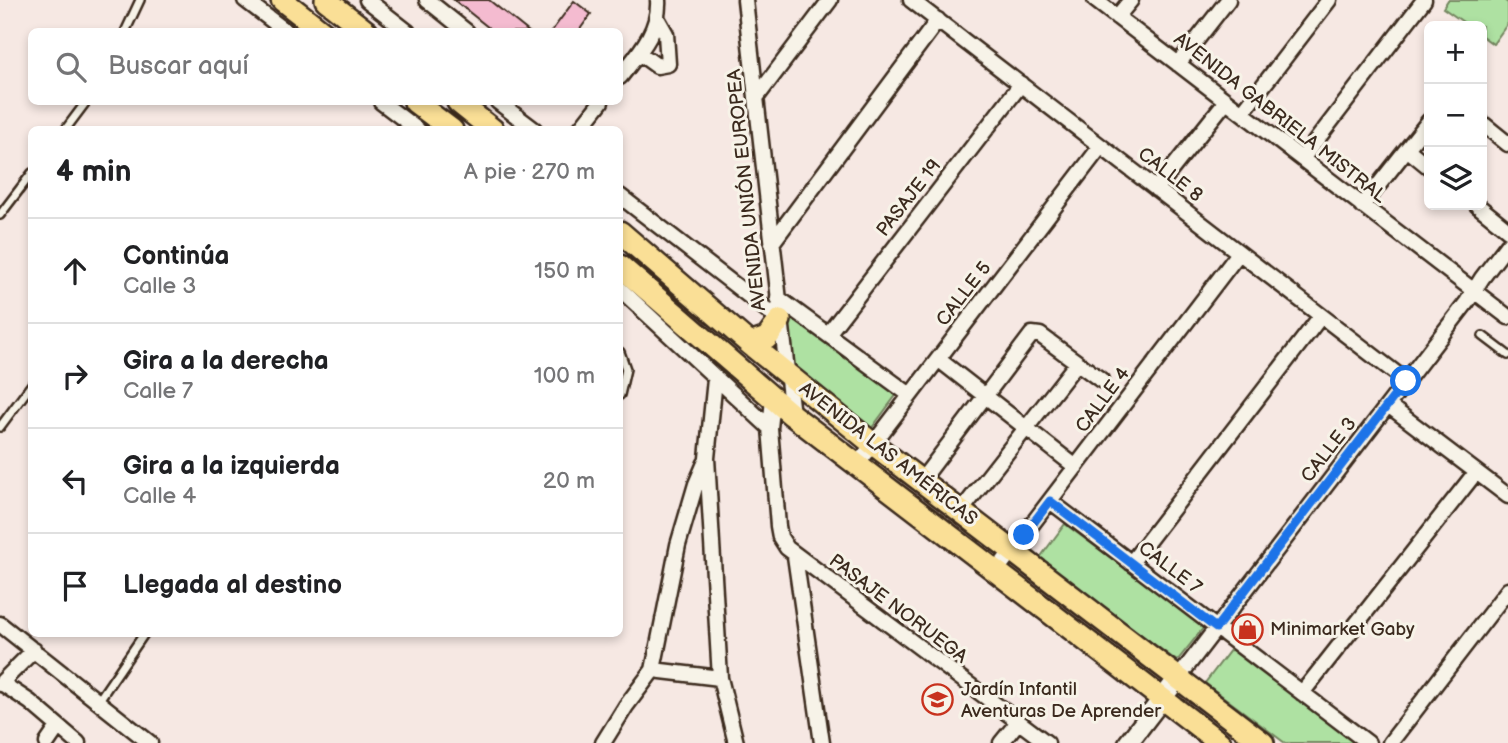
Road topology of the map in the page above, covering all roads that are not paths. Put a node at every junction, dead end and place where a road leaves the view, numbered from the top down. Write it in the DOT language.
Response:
graph roads {
  1 [pos="140,0"];
  2 [pos="245,0"];
  3 [pos="282,0"];
  4 [pos="326,0"];
  5 [pos="367,0"];
  6 [pos="427,0"];
  7 [pos="658,0"];
  8 [pos="745,0"];
  9 [pos="830,0"];
  10 [pos="911,0"];
  11 [pos="1095,0"];
  12 [pos="1130,0"];
  13 [pos="1228,0"];
  14 [pos="1329,0"];
  15 [pos="1424,0"];
  16 [pos="1117,17"];
  17 [pos="657,18"];
  18 [pos="938,20"];
  19 [pos="127,28"];
  20 [pos="282,28"];
  21 [pos="318,28"];
  22 [pos="362,28"];
  23 [pos="403,28"];
  24 [pos="462,28"];
  25 [pos="639,53"];
  26 [pos="1178,64"];
  27 [pos="623,73"];
  28 [pos="1021,85"];
  29 [pos="756,98"];
  30 [pos="1226,101"];
  31 [pos="84,105"];
  32 [pos="385,105"];
  33 [pos="419,105"];
  34 [pos="462,105"];
  35 [pos="504,105"];
  36 [pos="598,105"];
  37 [pos="1242,113"];
  38 [pos="68,126"];
  39 [pos="413,126"];
  40 [pos="447,126"];
  41 [pos="488,126"];
  42 [pos="530,126"];
  43 [pos="582,126"];
  44 [pos="1424,127"];
  45 [pos="1487,127"];
  46 [pos="1508,144"];
  47 [pos="1101,146"];
  48 [pos="1407,149"];
  49 [pos="1302,159"];
  50 [pos="1424,163"];
  51 [pos="28,178"];
  52 [pos="1156,189"];
  53 [pos="623,197"];
  54 [pos="1362,206"];
  55 [pos="1483,210"];
  56 [pos="0,215"];
  57 [pos="1508,230"];
  58 [pos="623,235"];
  59 [pos="772,243"];
  60 [pos="1508,244"];
  61 [pos="1239,253"];
  62 [pos="623,269"];
  63 [pos="623,292"];
  64 [pos="1474,292"];
  65 [pos="778,298"];
  66 [pos="1321,316"];
  67 [pos="1508,317"];
  68 [pos="780,320"];
  69 [pos="828,334"];
  70 [pos="1483,336"];
  71 [pos="750,344"];
  72 [pos="1508,355"];
  73 [pos="938,359"];
  74 [pos="623,360"];
  75 [pos="1077,363"];
  76 [pos="788,375"];
  77 [pos="715,379"];
  78 [pos="1101,380"];
  79 [pos="1406,381"];
  80 [pos="753,383"];
  81 [pos="28,388"];
  82 [pos="623,390"];
  83 [pos="911,395"];
  84 [pos="986,396"];
  85 [pos="773,399"];
  86 [pos="1388,405"];
  87 [pos="792,415"];
  88 [pos="3,416"];
  89 [pos="0,427"];
  90 [pos="1026,427"];
  91 [pos="770,428"];
  92 [pos="873,444"];
  93 [pos="707,458"];
  94 [pos="857,465"];
  95 [pos="1076,467"];
  96 [pos="1476,472"];
  97 [pos="921,481"];
  98 [pos="1508,496"];
  99 [pos="1050,501"];
  100 [pos="961,512"];
  101 [pos="1012,551"];
  102 [pos="795,556"];
  103 [pos="1131,563"];
  104 [pos="997,570"];
  105 [pos="1508,590"];
  106 [pos="0,624"];
  107 [pos="1216,628"];
  108 [pos="142,637"];
  109 [pos="34,650"];
  110 [pos="653,670"];
  111 [pos="720,678"];
  112 [pos="1178,678"];
  113 [pos="1,684"];
  114 [pos="1303,693"];
  115 [pos="1162,698"];
  116 [pos="99,700"];
  117 [pos="1018,722"];
  118 [pos="58,727"];
  119 [pos="47,743"];
  120 [pos="78,743"];
  121 [pos="150,743"];
  122 [pos="603,743"];
  123 [pos="736,743"];
  124 [pos="821,743"];
  125 [pos="1002,743"];
  126 [pos="1047,743"];
  127 [pos="1128,743"];
  128 [pos="1220,743"];
  129 [pos="1263,743"];
  130 [pos="1368,743"];
  131 [pos="1390,743"];
  1 -- 19 [label="lane"];
  2 -- 20 [label="street"];
  3 -- 21 [label="main road"];
  4 -- 22 [label="main road"];
  5 -- 23 [label="street"];
  6 -- 24 [label="street"];
  7 -- 17 [label="street"];
  8 -- 29 [label="street, AVENIDA UNIÓN EUROPEA"];
  9 -- 29 [label="street"];
  10 -- 18 [label="street, CALLE 8"];
  11 -- 16 [label="street, AVENIDA GABRIELA MISTRAL"];
  12 -- 16 [label="street"];
  13 -- 26 [label="street"];
  14 -- 37 [label="street"];
  15 -- 49 [label="street"];
  16 -- 26 [label="street, AVENIDA GABRIELA MISTRAL"];
  17 -- 25 [label="street"];
  17 -- 25 [label="street"];
  18 -- 28 [label="street, CALLE 8"];
  18 -- 59 [label="street"];
  25 -- 27 [label="street"];
  26 -- 30 [label="street, AVENIDA GABRIELA MISTRAL"];
  28 -- 47 [label="street, CALLE 8"];
  28 -- 69 [label="street, PASAJE 19"];
  29 -- 59 [label="street, AVENIDA UNIÓN EUROPEA"];
  30 -- 37 [label="street, AVENIDA GABRIELA MISTRAL"];
  30 -- 52 [label="street"];
  31 -- 38 [label="lane"];
  32 -- 39 [label="street"];
  33 -- 40 [label="main road"];
  34 -- 41 [label="main road"];
  35 -- 42 [label="street"];
  36 -- 43 [label="street"];
  37 -- 49 [label="street, AVENIDA GABRIELA MISTRAL"];
  44 -- 48 [label="street"];
  45 -- 46 [label="street"];
  47 -- 52 [label="street, CALLE 8"];
  47 -- 73 [label="street, CALLE 5"];
  48 -- 50 [label="street"];
  48 -- 54 [label="street"];
  49 -- 54 [label="street, AVENIDA GABRIELA MISTRAL"];
  51 -- 56 [label="lane"];
  52 -- 61 [label="street, CALLE 8"];
  53 -- 68 [label="street"];
  54 -- 64 [label="street, AVENIDA GABRIELA MISTRAL"];
  55 -- 57 [label="street"];
  58 -- 71 [label="main road, AVENIDA LAS AMÉRICAS"];
  59 -- 65 [label="street, AVENIDA UNIÓN EUROPEA"];
  60 -- 64 [label="street, CALLE 3"];
  61 -- 66 [label="street, CALLE 8"];
  61 -- 95 [label="street, CALLE 4"];
  62 -- 80 [label="main road, AVENIDA LAS AMÉRICAS"];
  63 -- 77 [label="street"];
  64 -- 67 [label="street, AVENIDA GABRIELA MISTRAL"];
  64 -- 79 [label="street, CALLE 3"];
  65 -- 68 [label="street, AVENIDA UNIÓN EUROPEA"];
  65 -- 69 [label="street"];
  66 -- 79 [label="street, CALLE 8"];
  66 -- 103 [label="street"];
  68 -- 71 [label="main road"];
  68 -- 76 [label="street, AVENIDA UNIÓN EUROPEA"];
  69 -- 83 [label="street"];
  70 -- 72 [label="lane"];
  71 -- 76 [label="main road, AVENIDA LAS AMÉRICAS"];
  73 -- 83 [label="street, CALLE 5"];
  73 -- 84 [label="street"];
  74 -- 82 [label="lane"];
  75 -- 78 [label="street"];
  75 -- 84 [label="street"];
  75 -- 90 [label="street"];
  76 -- 80 [label="street"];
  76 -- 87 [label="street, AVENIDA UNIÓN EUROPEA"];
  76 -- 92 [label="main road, AVENIDA LAS AMÉRICAS"];
  77 -- 91 [label="street"];
  77 -- 93 [label="street"];
  79 -- 86 [label="street, CALLE 3"];
  80 -- 85 [label="main road, AVENIDA LAS AMÉRICAS"];
  81 -- 88 [label="lane"];
  83 -- 92 [label="street, CALLE 5"];
  84 -- 90 [label="street"];
  84 -- 97 [label="street"];
  85 -- 87 [label="main road, AVENIDA LAS AMÉRICAS"];
  85 -- 91 [label="street"];
  86 -- 96 [label="street"];
  86 -- 107 [label="street, CALLE 3"];
  87 -- 94 [label="main road, AVENIDA LAS AMÉRICAS"];
  88 -- 89 [label="lane"];
  90 -- 95 [label="street"];
  90 -- 100 [label="street"];
  91 -- 102 [label="street"];
  92 -- 94 [label="street, CALLE 5"];
  92 -- 97 [label="main road, AVENIDA LAS AMÉRICAS"];
  93 -- 110 [label="street"];
  93 -- 111 [label="street"];
  94 -- 104 [label="main road, AVENIDA LAS AMÉRICAS"];
  95 -- 99 [label="street, CALLE 4"];
  96 -- 98 [label="street"];
  96 -- 114 [label="street"];
  97 -- 100 [label="main road, AVENIDA LAS AMÉRICAS"];
  99 -- 101 [label="street, CALLE 4"];
  99 -- 103 [label="street, CALLE 7"];
  100 -- 101 [label="main road, AVENIDA LAS AMÉRICAS"];
  101 -- 104 [label="street, CALLE 4"];
  101 -- 112 [label="main road, AVENIDA LAS AMÉRICAS"];
  102 -- 117 [label="street, PASAJE NORUEGA"];
  102 -- 124 [label="street"];
  103 -- 107 [label="street, CALLE 7"];
  104 -- 115 [label="main road, AVENIDA LAS AMÉRICAS"];
  105 -- 131 [label="street"];
  106 -- 109 [label="street"];
  107 -- 112 [label="street, CALLE 3"];
  107 -- 114 [label="street, CALLE 7"];
  108 -- 116 [label="lane"];
  109 -- 113 [label="street"];
  109 -- 116 [label="street"];
  110 -- 111 [label="street"];
  110 -- 122 [label="street"];
  111 -- 123 [label="street"];
  112 -- 115 [label="street"];
  112 -- 129 [label="main road, AVENIDA LAS AMÉRICAS"];
  113 -- 118 [label="street"];
  114 -- 130 [label="street, CALLE 7"];
  115 -- 127 [label="street"];
  115 -- 128 [label="main road, AVENIDA LAS AMÉRICAS"];
  116 -- 121 [label="street"];
  117 -- 125 [label="street"];
  117 -- 126 [label="street, PASAJE NORUEGA"];
  118 -- 119 [label="street"];
  118 -- 120 [label="street"];
}
